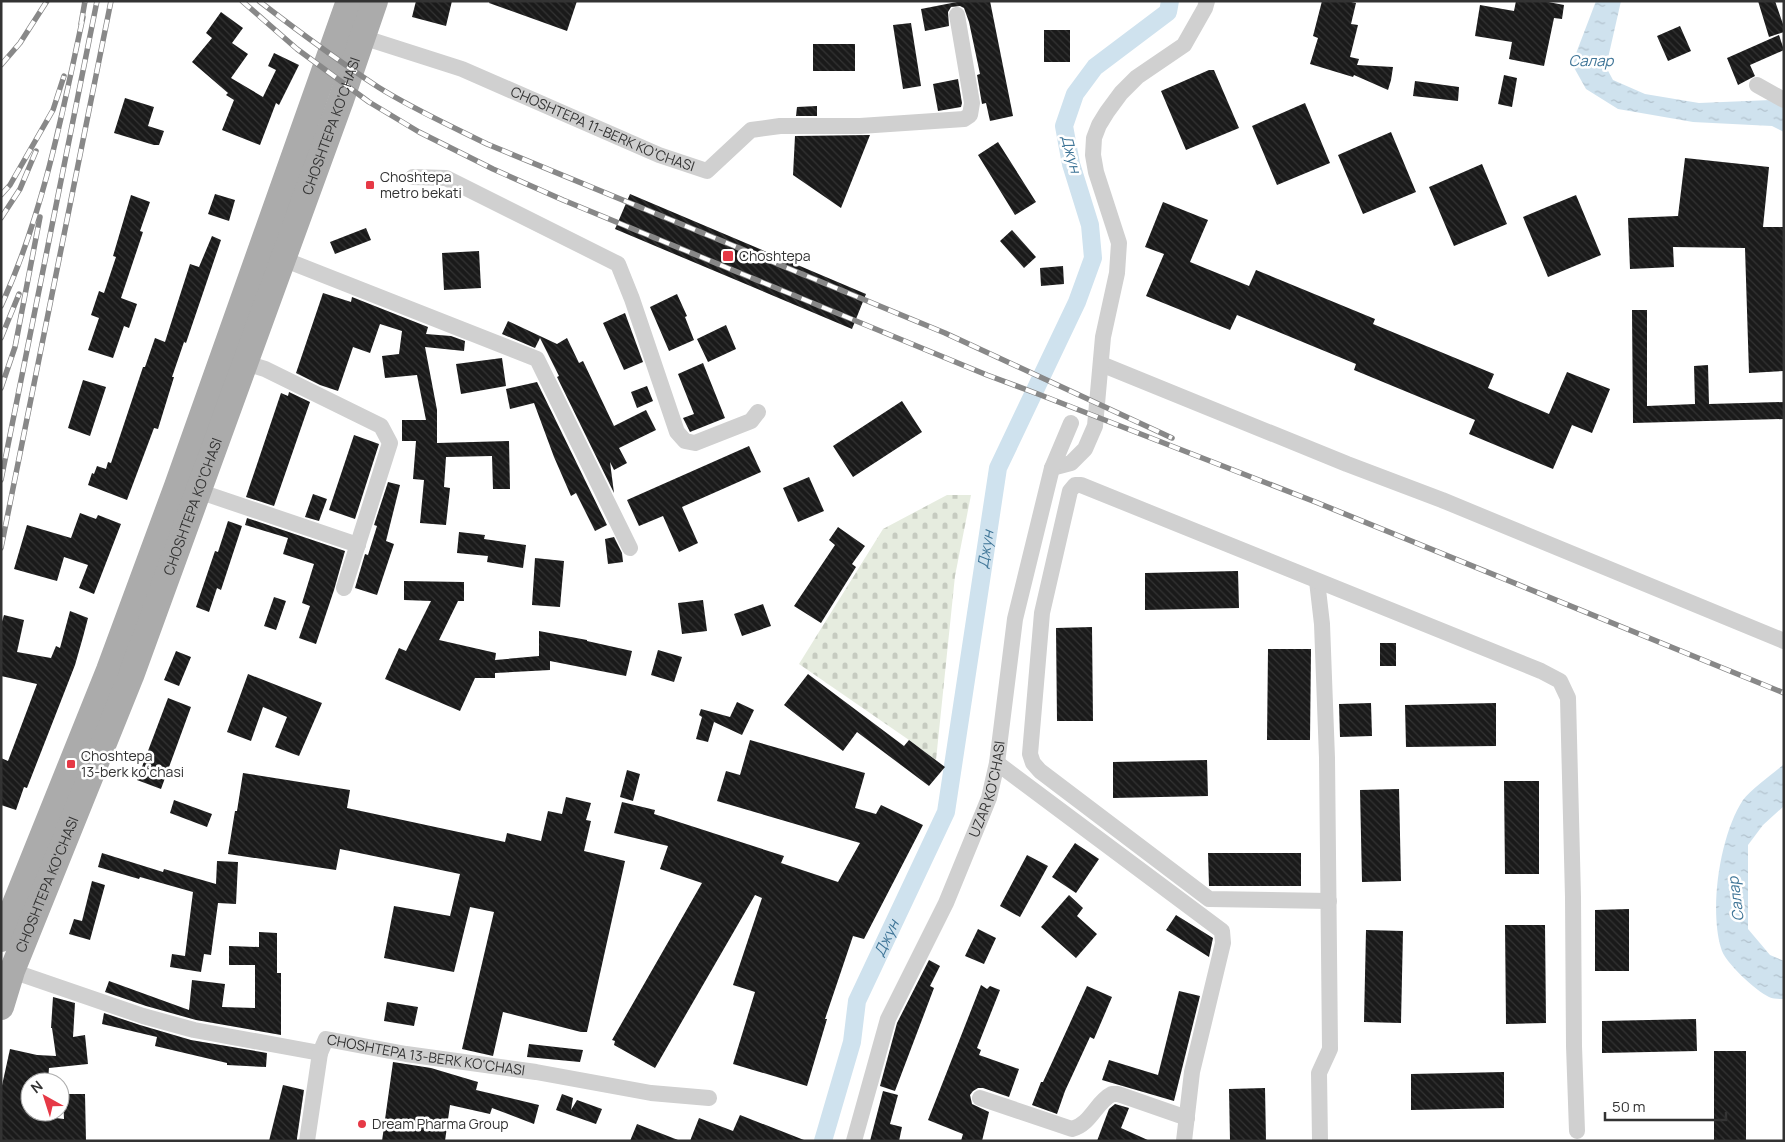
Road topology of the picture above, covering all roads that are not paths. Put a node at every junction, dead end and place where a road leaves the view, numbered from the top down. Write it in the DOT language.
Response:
graph roads {
  1 [pos="349,1"];
  2 [pos="375,1"];
  3 [pos="1207,1"];
  4 [pos="957,15"];
  5 [pos="362,38"];
  6 [pos="1757,85"];
  7 [pos="1784,100"];
  8 [pos="413,177"];
  9 [pos="283,259"];
  10 [pos="245,363"];
  11 [pos="1101,364"];
  12 [pos="758,412"];
  13 [pos="1071,423"];
  14 [pos="1056,467"];
  15 [pos="1075,485"];
  16 [pos="198,491"];
  17 [pos="358,545"];
  18 [pos="630,548"];
  19 [pos="1317,581"];
  20 [pos="344,588"];
  21 [pos="1784,641"];
  22 [pos="997,763"];
  23 [pos="1329,901"];
  24 [pos="1,939"];
  25 [pos="12,971"];
  26 [pos="1,1007"];
  27 [pos="320,1053"];
  28 [pos="709,1098"];
  29 [pos="980,1098"];
  30 [pos="1187,1118"];
  31 [pos="1578,1131"];
  32 [pos="307,1141"];
  33 [pos="854,1141"];
  34 [pos="1184,1141"];
  35 [pos="1320,1141"];
  1 -- 24 [label="main road, CHOSHTEPA KO'CHASI"];
  2 -- 5 [label="main road, CHOSHTEPA KO'CHASI"];
  3 -- 11 [label="street"];
  4 -- 5 [label="street, CHOSHTEPA 11-BERK KO'CHASI"];
  5 -- 9 [label="main road, CHOSHTEPA KO'CHASI"];
  6 -- 7 [label="street"];
  8 -- 12 [label="street"];
  9 -- 10 [label="main road, CHOSHTEPA KO'CHASI"];
  9 -- 18 [label="street"];
  10 -- 16 [label="main road, CHOSHTEPA KO'CHASI"];
  10 -- 17 [label="street"];
  11 -- 14 [label="street"];
  11 -- 21 [label="street"];
  13 -- 14 [label="street, UZAR KO'CHASI"];
  14 -- 15 [label="street"];
  14 -- 22 [label="street, UZAR KO'CHASI"];
  15 -- 19 [label="street"];
  15 -- 23 [label="street"];
  16 -- 17 [label="street"];
  16 -- 25 [label="main road, CHOSHTEPA KO'CHASI"];
  17 -- 20 [label="street"];
  19 -- 23 [label="street"];
  19 -- 31 [label="street"];
  22 -- 30 [label="street"];
  22 -- 33 [label="street, UZAR KO'CHASI"];
  23 -- 35 [label="street"];
  25 -- 26 [label="main road, CHOSHTEPA KO'CHASI"];
  25 -- 27 [label="street, CHOSHTEPA 13-BERK KO'CHASI"];
  27 -- 28 [label="street, CHOSHTEPA 13-BERK KO'CHASI"];
  27 -- 32 [label="street"];
  29 -- 30 [label="street"];
  30 -- 34 [label="street"];
}
